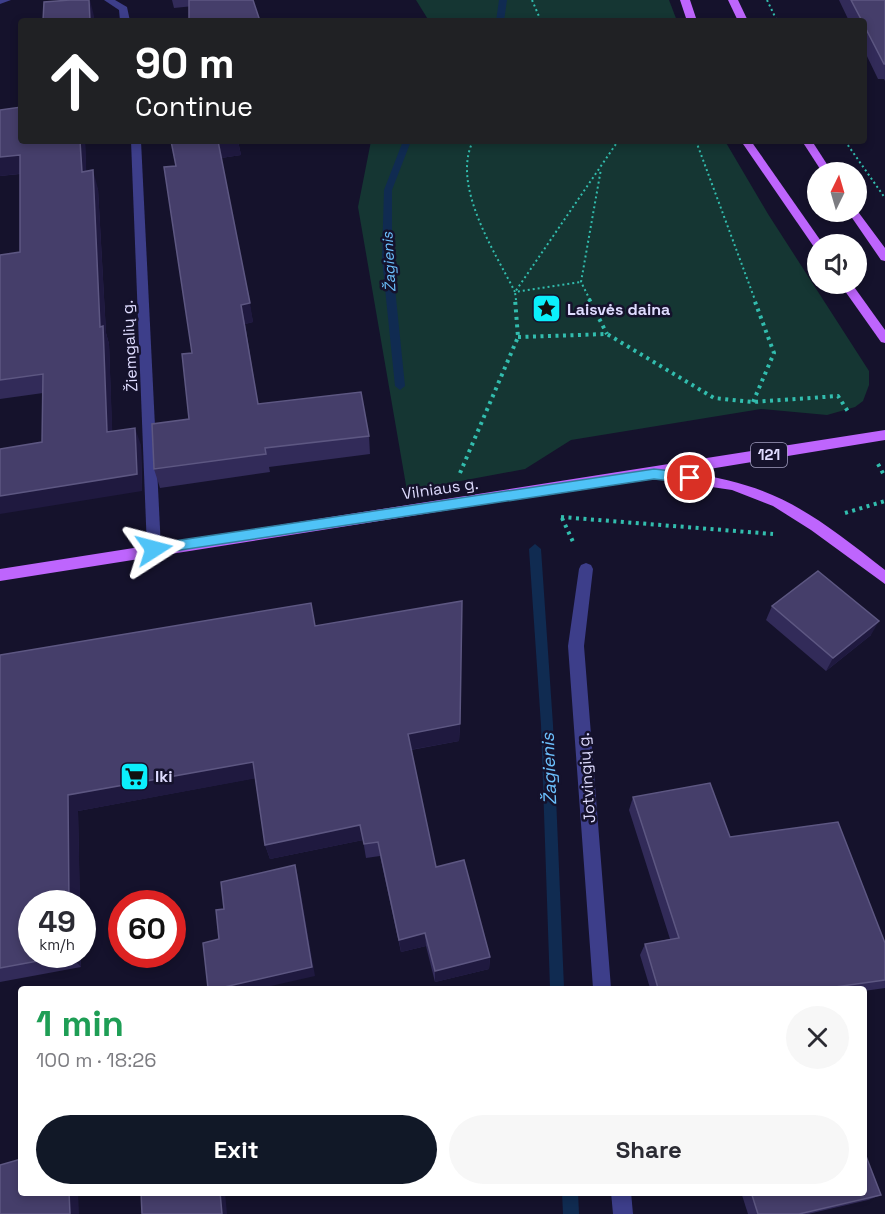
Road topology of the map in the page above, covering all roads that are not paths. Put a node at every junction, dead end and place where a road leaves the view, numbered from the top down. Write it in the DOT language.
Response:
graph roads {
  1 [pos="6,0"];
  2 [pos="109,0"];
  3 [pos="685,0"];
  4 [pos="733,0"];
  5 [pos="0,1"];
  6 [pos="125,18"];
  7 [pos="691,18"];
  8 [pos="742,18"];
  9 [pos="136,144"];
  10 [pos="749,144"];
  11 [pos="809,144"];
  12 [pos="821,162"];
  13 [pos="861,222"];
  14 [pos="811,234"];
  15 [pos="885,257"];
  16 [pos="853,294"];
  17 [pos="885,339"];
  18 [pos="885,435"];
  19 [pos="654,474"];
  20 [pos="154,549"];
  21 [pos="586,569"];
  22 [pos="0,575"];
  23 [pos="885,579"];
  24 [pos="602,986"];
  25 [pos="621,1196"];
  26 [pos="622,1214"];
  1 -- 5 [label="street"];
  2 -- 6 [label="street"];
  3 -- 7 [label="main road"];
  4 -- 8 [label="main road"];
  9 -- 20 [label="street, Žiemgalių g."];
  10 -- 14 [label="main road"];
  11 -- 12 [label="main road"];
  13 -- 15 [label="main road"];
  16 -- 17 [label="main road"];
  18 -- 19 [label="main road, Vilniaus g. / 121"];
  19 -- 20 [label="main road, Vilniaus g. / 121"];
  19 -- 23 [label="main road"];
  20 -- 22 [label="main road, Vilniaus g. / 121"];
  21 -- 24 [label="street, Jotvingių g."];
  25 -- 26 [label="street"];
}
